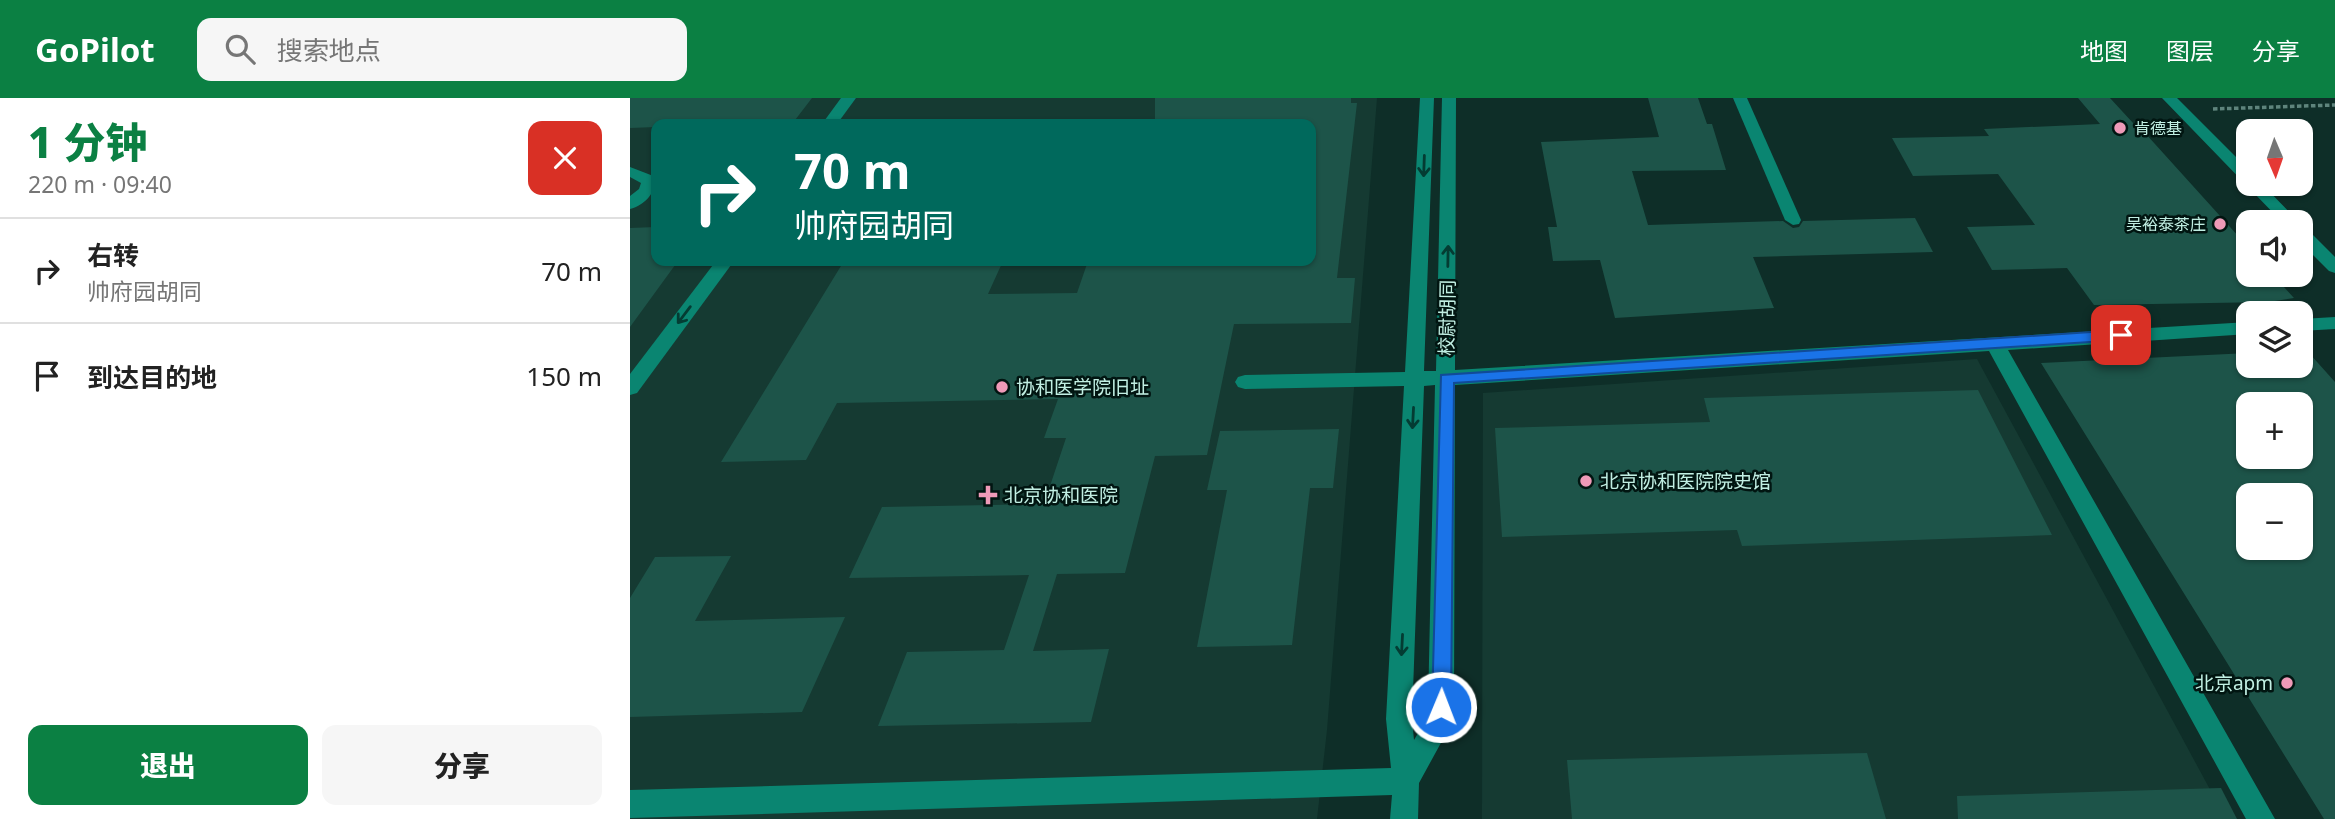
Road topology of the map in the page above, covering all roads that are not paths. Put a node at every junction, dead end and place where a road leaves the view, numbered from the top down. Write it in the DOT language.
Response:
graph roads {
  1 [pos="849,98"];
  2 [pos="1427,98"];
  3 [pos="1449,98"];
  4 [pos="1740,98"];
  5 [pos="2169,98"];
  6 [pos="833,119"];
  7 [pos="2236,166"];
  8 [pos="630,172"];
  9 [pos="651,187"];
  10 [pos="651,192"];
  11 [pos="2265,196"];
  12 [pos="630,204"];
  13 [pos="2279,210"];
  14 [pos="1793,220"];
  15 [pos="2313,245"];
  16 [pos="721,266"];
  17 [pos="2335,267"];
  18 [pos="2335,323"];
  19 [pos="2313,324"];
  20 [pos="2236,329"];
  21 [pos="1994,342"];
  22 [pos="1446,378"];
  23 [pos="1414,380"];
  24 [pos="1245,382"];
  25 [pos="630,388"];
  26 [pos="1406,781"];
  27 [pos="630,804"];
  28 [pos="1404,819"];
  29 [pos="2261,819"];
  1 -- 6 [label="street"];
  2 -- 23 [label="street, 校尉胡同, one-way"];
  22 -- 3 [label="street, 校尉胡同, one-way"];
  4 -- 14 [label="street"];
  5 -- 7 [label="street"];
  8 -- 9 [label="street"];
  10 -- 12 [label="street"];
  11 -- 13 [label="street"];
  15 -- 17 [label="street"];
  16 -- 25 [label="street, one-way"];
  18 -- 19 [label="street"];
  20 -- 21 [label="street"];
  21 -- 22 [label="street"];
  21 -- 29 [label="street"];
  22 -- 23 [label="street"];
  22 -- 26 [label="street, 校尉胡同"];
  23 -- 24 [label="street"];
  23 -- 26 [label="street, 校尉胡同, one-way"];
  26 -- 27 [label="street"];
  26 -- 28 [label="street, 校尉胡同"];
}
